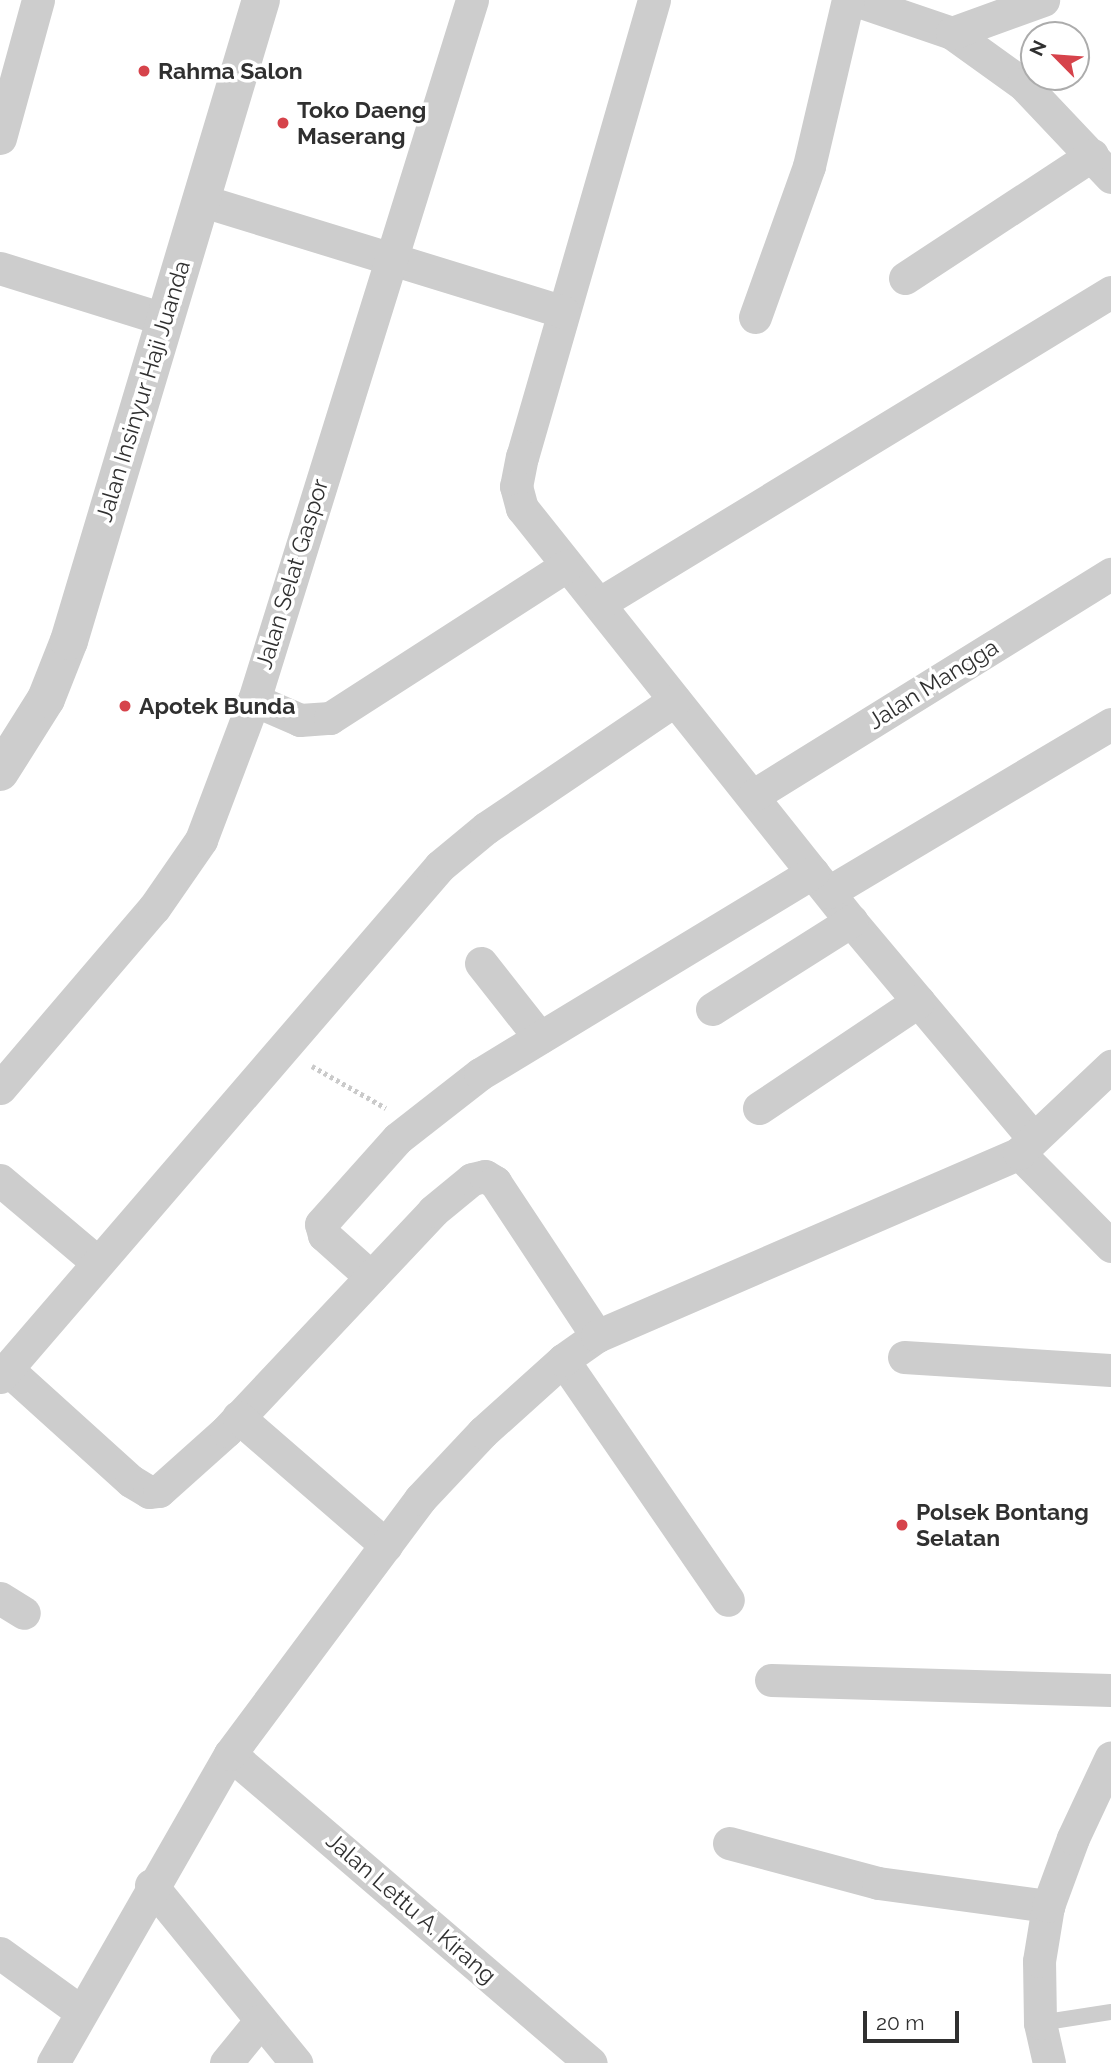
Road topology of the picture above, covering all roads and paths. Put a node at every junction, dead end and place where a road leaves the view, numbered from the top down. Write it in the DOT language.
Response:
graph roads {
  1 [pos="38,0"];
  2 [pos="261,0"];
  3 [pos="471,0"];
  4 [pos="654,0"];
  5 [pos="848,0"];
  6 [pos="855,0"];
  7 [pos="1043,0"];
  8 [pos="952,33"];
  9 [pos="0,138"];
  10 [pos="1102,166"];
  11 [pos="200,200"];
  12 [pos="393,262"];
  13 [pos="0,268"];
  14 [pos="905,278"];
  15 [pos="1111,292"];
  16 [pos="563,312"];
  17 [pos="755,317"];
  18 [pos="163,319"];
  19 [pos="566,566"];
  20 [pos="1111,574"];
  21 [pos="600,604"];
  22 [pos="254,700"];
  23 [pos="675,700"];
  24 [pos="1111,724"];
  25 [pos="0,772"];
  26 [pos="754,795"];
  27 [pos="821,882"];
  28 [pos="851,921"];
  29 [pos="481,963"];
  30 [pos="919,1001"];
  31 [pos="712,1009"];
  32 [pos="540,1038"];
  33 [pos="278,1052"];
  34 [pos="1111,1066"];
  35 [pos="0,1088"];
  36 [pos="759,1108"];
  37 [pos="415,1124"];
  38 [pos="1026,1146"];
  39 [pos="0,1180"];
  40 [pos="1111,1246"];
  41 [pos="97,1262"];
  42 [pos="371,1277"];
  43 [pos="597,1336"];
  44 [pos="904,1357"];
  45 [pos="563,1360"];
  46 [pos="1111,1370"];
  47 [pos="4,1373"];
  48 [pos="238,1417"];
  49 [pos="386,1545"];
  50 [pos="728,1601"];
  51 [pos="771,1680"];
  52 [pos="1111,1690"];
  53 [pos="230,1754"];
  54 [pos="1111,1757"];
  55 [pos="729,1843"];
  56 [pos="152,1885"];
  57 [pos="1048,1906"];
  58 [pos="0,1953"];
  59 [pos="80,2011"];
  60 [pos="1111,2012"];
  61 [pos="261,2020"];
  62 [pos="1040,2022"];
  63 [pos="53,2063"];
  64 [pos="226,2063"];
  65 [pos="296,2063"];
  66 [pos="591,2063"];
  67 [pos="1049,2063"];
  1 -- 9 [label="street"];
  2 -- 11 [label="street, Jalan Insinyur Haji Juanda"];
  3 -- 12 [label="street, Jalan Selat Gaspor"];
  4 -- 16 [label="street"];
  5 -- 17 [label="street"];
  6 -- 8 [label="street"];
  7 -- 8 [label="street"];
  8 -- 10 [label="street"];
  10 -- 14 [label="street"];
  11 -- 12 [label="street"];
  11 -- 18 [label="street, Jalan Insinyur Haji Juanda"];
  12 -- 16 [label="street"];
  12 -- 22 [label="street, Jalan Selat Gaspor"];
  13 -- 18 [label="street"];
  15 -- 21 [label="street"];
  16 -- 19 [label="street"];
  18 -- 25 [label="street, Jalan Insinyur Haji Juanda"];
  19 -- 21 [label="street"];
  19 -- 22 [label="street"];
  20 -- 26 [label="street, Jalan Mangga"];
  21 -- 23 [label="street"];
  22 -- 35 [label="street, Jalan Selat Gaspor"];
  23 -- 26 [label="street"];
  23 -- 33 [label="street"];
  24 -- 27 [label="street"];
  26 -- 27 [label="street"];
  27 -- 28 [label="street"];
  27 -- 32 [label="street"];
  28 -- 30 [label="street"];
  28 -- 31 [label="street"];
  29 -- 32 [label="street"];
  30 -- 36 [label="street"];
  30 -- 38 [label="street"];
  32 -- 37 [label="street"];
  33 -- 37 [label="path"];
  33 -- 41 [label="street"];
  34 -- 38 [label="street"];
  37 -- 42 [label="street"];
  38 -- 40 [label="street"];
  38 -- 43 [label="street"];
  39 -- 41 [label="street"];
  41 -- 47 [label="street"];
  42 -- 43 [label="street"];
  42 -- 48 [label="street"];
  43 -- 45 [label="street"];
  44 -- 46 [label="street"];
  45 -- 49 [label="street"];
  45 -- 50 [label="street"];
  47 -- 48 [label="street"];
  48 -- 49 [label="street"];
  49 -- 53 [label="street"];
  51 -- 52 [label="street"];
  53 -- 56 [label="street"];
  53 -- 66 [label="street, Jalan Lettu A. Kirang"];
  54 -- 57 [label="street"];
  55 -- 57 [label="street"];
  56 -- 59 [label="street"];
  56 -- 61 [label="street"];
  57 -- 62 [label="street"];
  58 -- 59 [label="street"];
  59 -- 63 [label="street"];
  60 -- 62 [label="lane"];
  61 -- 64 [label="street"];
  61 -- 65 [label="street"];
  62 -- 67 [label="street"];
}
